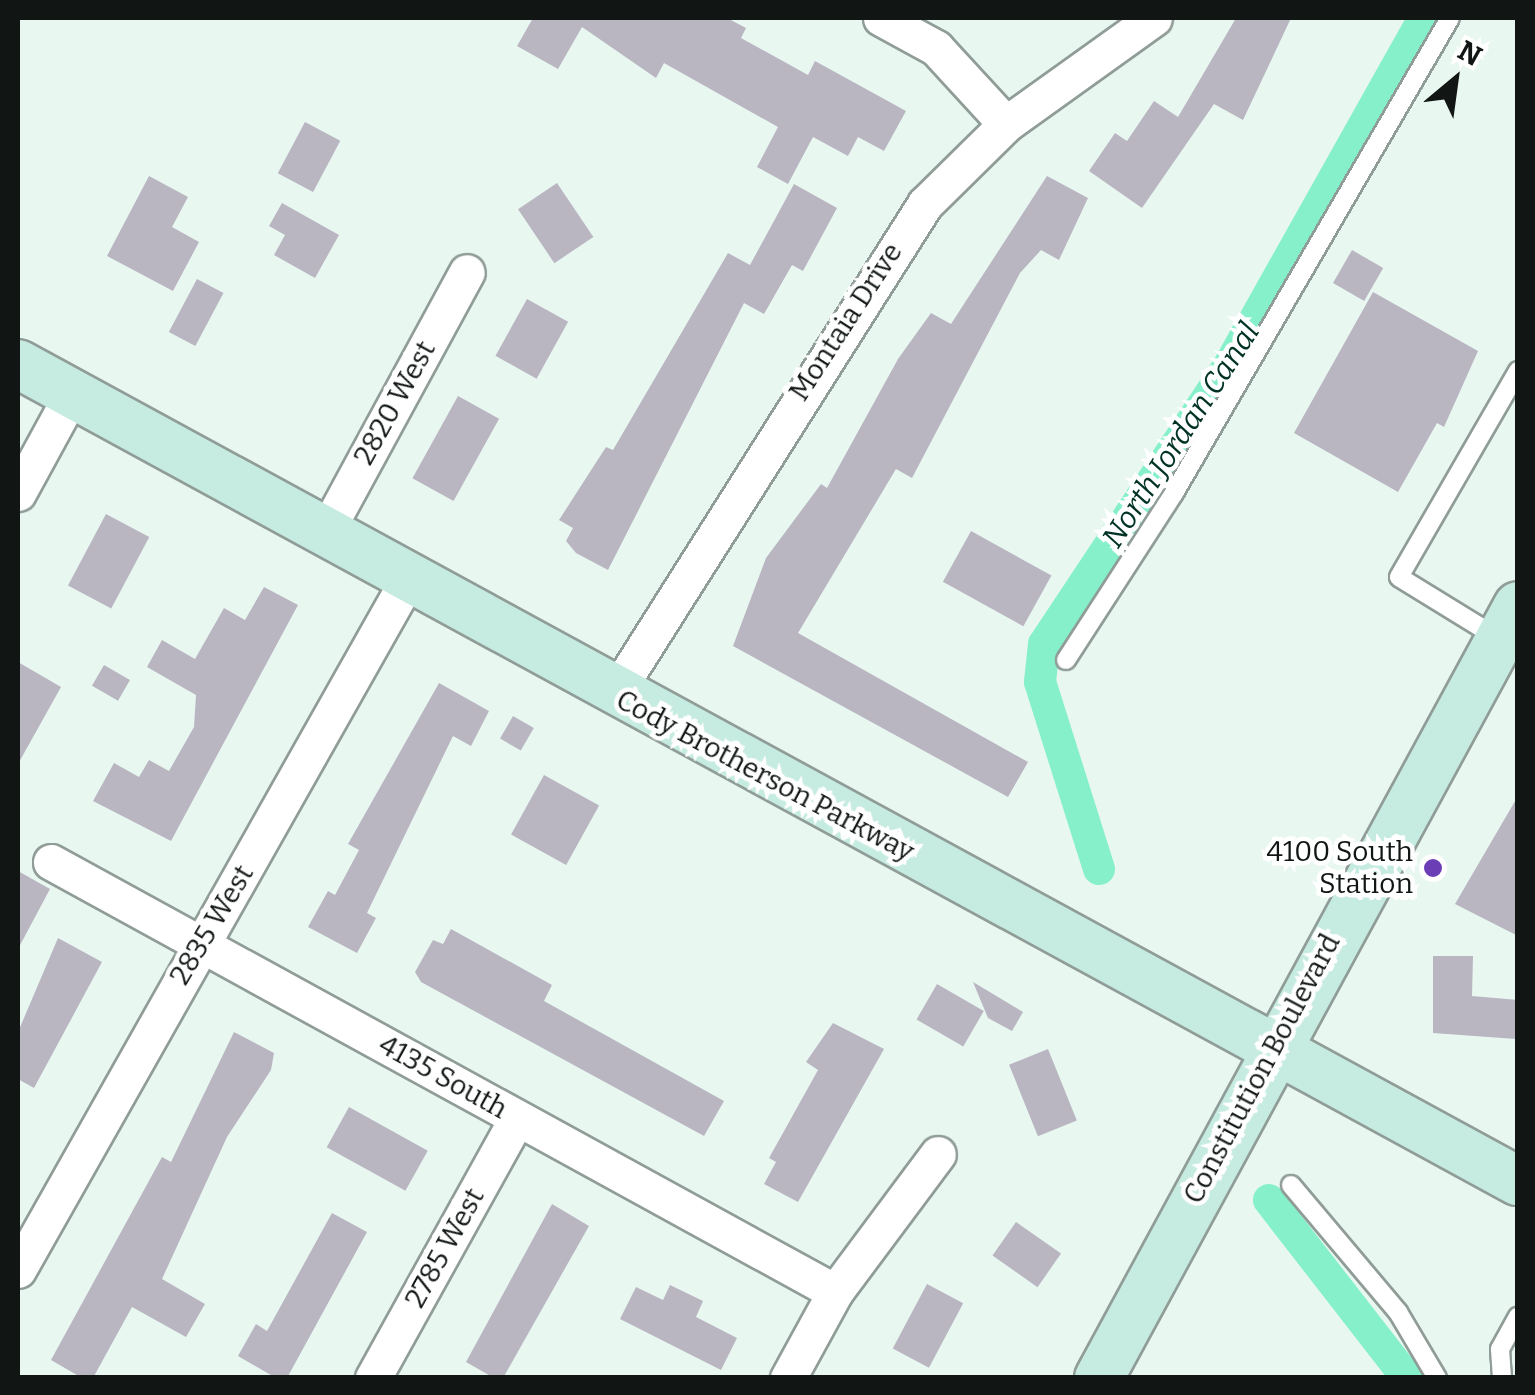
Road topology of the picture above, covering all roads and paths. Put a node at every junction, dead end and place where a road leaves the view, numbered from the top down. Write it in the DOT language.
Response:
graph roads {
  1 [pos="881,18"];
  2 [pos="1154,18"];
  3 [pos="1450,18"];
  4 [pos="1006,124"];
  5 [pos="467,272"];
  6 [pos="18,364"];
  7 [pos="1518,371"];
  8 [pos="72,394"];
  9 [pos="18,493"];
  10 [pos="324,534"];
  11 [pos="407,580"];
  12 [pos="1508,622"];
  13 [pos="1066,660"];
  14 [pos="614,695"];
  15 [pos="52,862"];
  16 [pos="201,944"];
  17 [pos="1273,1046"];
  18 [pos="517,1118"];
  19 [pos="938,1154"];
  20 [pos="1518,1181"];
  21 [pos="1292,1185"];
  22 [pos="18,1270"];
  23 [pos="835,1292"];
  24 [pos="1518,1317"];
  25 [pos="1113,1373"];
  26 [pos="374,1378"];
  27 [pos="788,1378"];
  28 [pos="1437,1378"];
  29 [pos="1502,1378"];
  1 -- 4 [label="street"];
  2 -- 4 [label="street, Montaia Drive"];
  3 -- 13 [label="lane"];
  4 -- 14 [label="street, Montaia Drive"];
  5 -- 10 [label="street, 2820 West"];
  6 -- 8 [label="main road, Cody Brotherson Parkway"];
  7 -- 12 [label="lane"];
  8 -- 9 [label="street"];
  8 -- 10 [label="main road, Cody Brotherson Parkway"];
  10 -- 11 [label="main road, Cody Brotherson Parkway"];
  11 -- 14 [label="main road, Cody Brotherson Parkway"];
  11 -- 16 [label="street, 2835 West"];
  12 -- 17 [label="main road, Constitution Boulevard"];
  14 -- 17 [label="main road, Cody Brotherson Parkway"];
  15 -- 16 [label="street, 4135 South"];
  16 -- 18 [label="street, 4135 South"];
  16 -- 22 [label="street, 2835 West"];
  17 -- 20 [label="main road, Cody Brotherson Parkway"];
  17 -- 25 [label="main road, Constitution Boulevard"];
  18 -- 23 [label="street, 4135 South"];
  18 -- 26 [label="street, 2785 West"];
  19 -- 23 [label="street"];
  21 -- 28 [label="lane"];
  23 -- 27 [label="street"];
  24 -- 29 [label="lane"];
}
